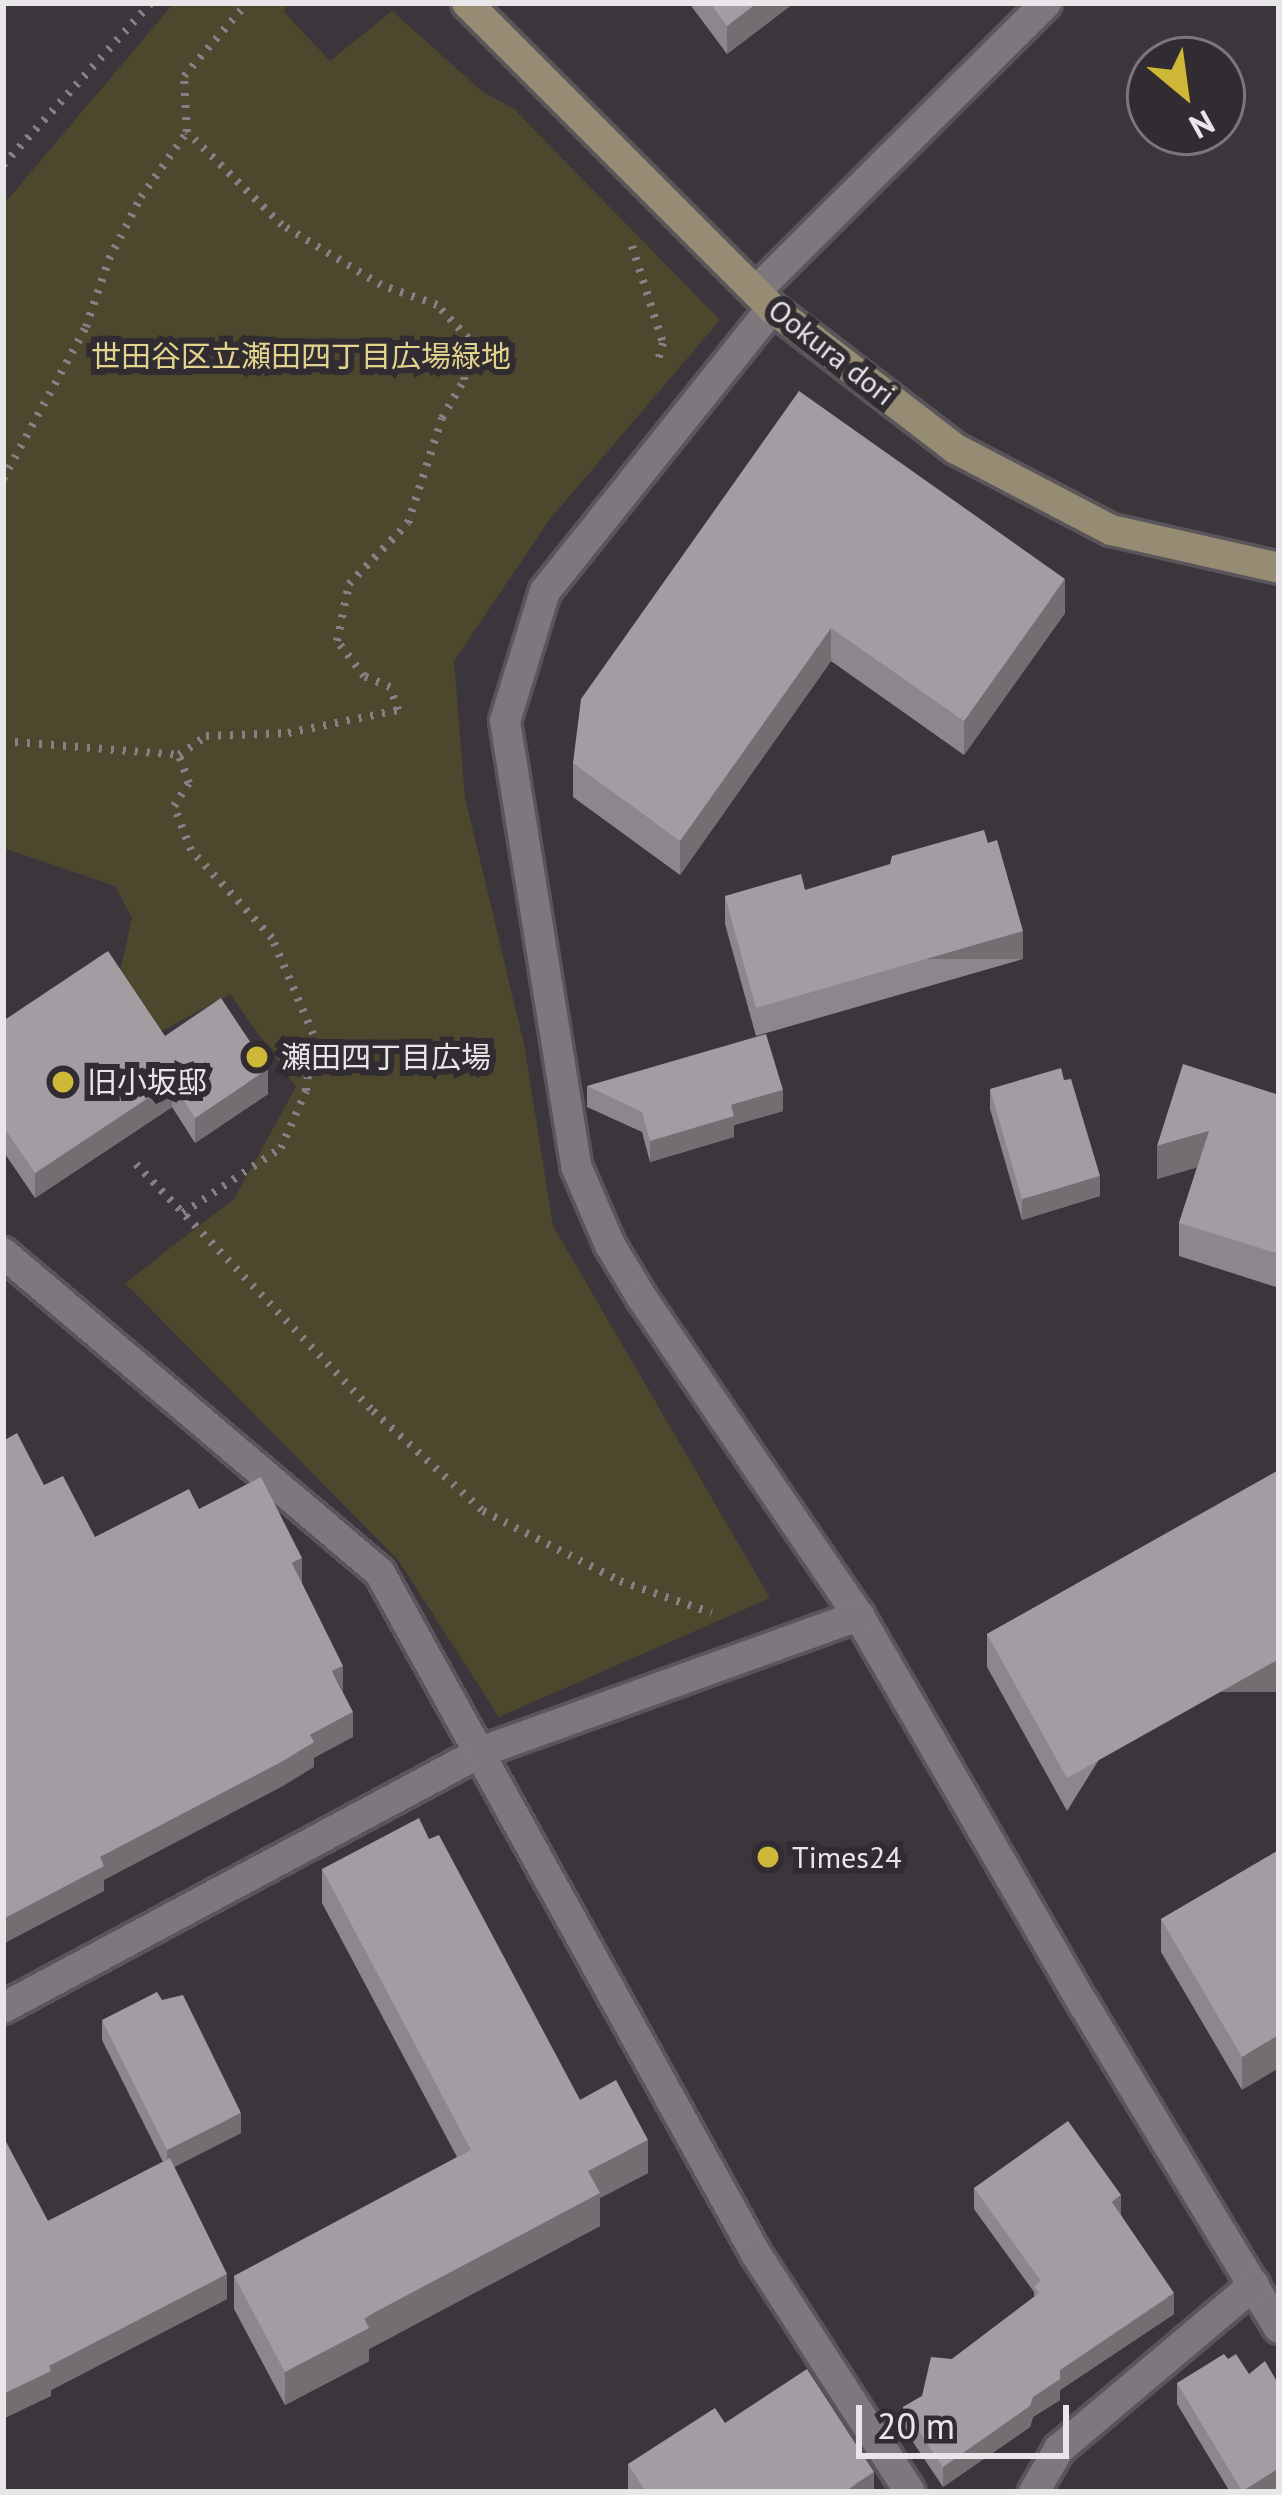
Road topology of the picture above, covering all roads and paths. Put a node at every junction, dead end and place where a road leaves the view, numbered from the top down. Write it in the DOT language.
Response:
graph roads {
  1 [pos="151,3"];
  2 [pos="248,3"];
  3 [pos="467,3"];
  4 [pos="1046,3"];
  5 [pos="187,132"];
  6 [pos="3,165"];
  7 [pos="629,239"];
  8 [pos="764,299"];
  9 [pos="650,387"];
  10 [pos="3,479"];
  11 [pos="1279,568"];
  12 [pos="3,741"];
  13 [pos="179,755"];
  14 [pos="136,1164"];
  15 [pos="183,1214"];
  16 [pos="3,1253"];
  17 [pos="859,1616"];
  18 [pos="761,1651"];
  19 [pos="483,1751"];
  20 [pos="3,2008"];
  21 [pos="1254,2285"];
  22 [pos="1279,2328"];
  23 [pos="910,2492"];
  24 [pos="1034,2492"];
  1 -- 6 [label="path"];
  2 -- 5 [label="path"];
  3 -- 8 [label="street, Ookura dori"];
  4 -- 8 [label="street"];
  5 -- 10 [label="path"];
  5 -- 13 [label="path"];
  7 -- 9 [label="path"];
  8 -- 11 [label="street, Ookura dori"];
  8 -- 17 [label="street"];
  12 -- 13 [label="path"];
  13 -- 15 [label="path"];
  14 -- 15 [label="path"];
  15 -- 18 [label="path"];
  16 -- 19 [label="street"];
  17 -- 18 [label="street"];
  17 -- 21 [label="street"];
  18 -- 19 [label="street"];
  19 -- 20 [label="street"];
  19 -- 23 [label="street"];
  21 -- 22 [label="street"];
  21 -- 24 [label="street"];
}
